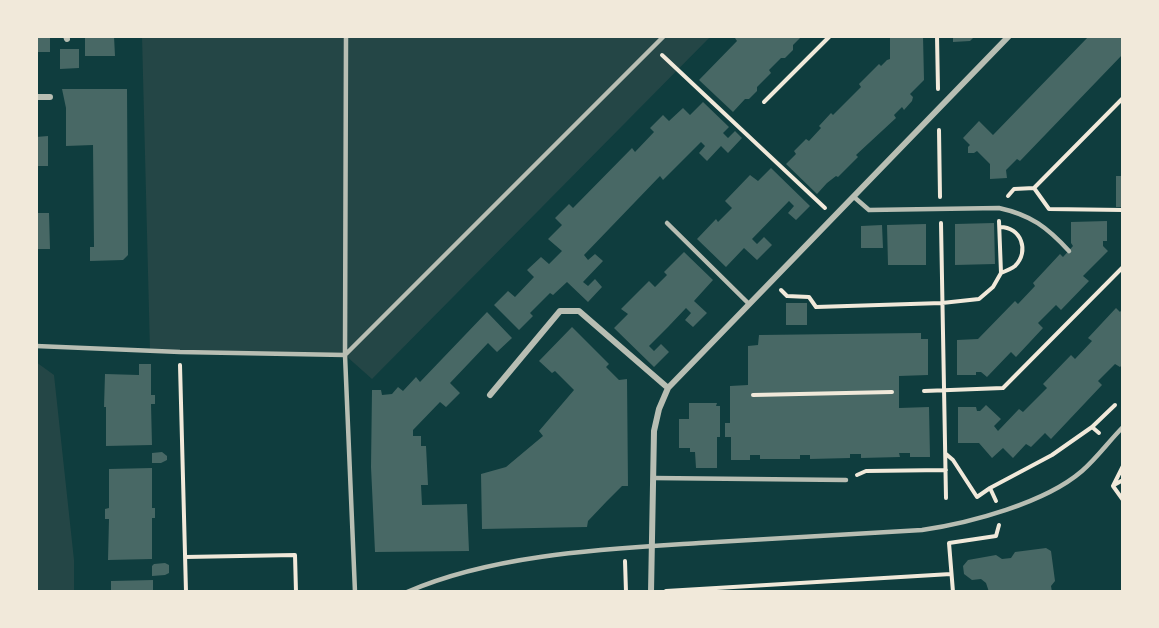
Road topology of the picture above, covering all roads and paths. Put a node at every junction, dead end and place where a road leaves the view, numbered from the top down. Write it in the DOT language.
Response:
graph roads {
  1 [pos="346,36"];
  2 [pos="664,36"];
  3 [pos="830,36"];
  4 [pos="937,36"];
  5 [pos="1009,36"];
  6 [pos="653,47"];
  7 [pos="36,97"];
  8 [pos="50,97"];
  9 [pos="1123,98"];
  10 [pos="764,102"];
  11 [pos="938,107"];
  12 [pos="1034,188"];
  13 [pos="854,197"];
  14 [pos="940,208"];
  15 [pos="999,208"];
  16 [pos="1123,210"];
  17 [pos="834,217"];
  18 [pos="667,223"];
  19 [pos="1000,227"];
  20 [pos="1069,251"];
  21 [pos="1123,267"];
  22 [pos="1001,273"];
  23 [pos="772,281"];
  24 [pos="942,303"];
  25 [pos="749,304"];
  26 [pos="36,346"];
  27 [pos="180,352"];
  28 [pos="345,355"];
  29 [pos="668,388"];
  30 [pos="924,391"];
  31 [pos="944,391"];
  32 [pos="892,392"];
  33 [pos="490,394"];
  34 [pos="753,395"];
  35 [pos="1123,427"];
  36 [pos="1092,428"];
  37 [pos="945,454"];
  38 [pos="1123,466"];
  39 [pos="946,470"];
  40 [pos="653,478"];
  41 [pos="846,480"];
  42 [pos="1123,480"];
  43 [pos="1113,486"];
  44 [pos="972,488"];
  45 [pos="990,488"];
  46 [pos="946,498"];
  47 [pos="1123,500"];
  48 [pos="999,527"];
  49 [pos="652,546"];
  50 [pos="625,548"];
  51 [pos="185,557"];
  52 [pos="951,574"];
  53 [pos="666,591"];
  54 [pos="186,592"];
  55 [pos="296,592"];
  56 [pos="355,592"];
  57 [pos="407,592"];
  58 [pos="583,592"];
  59 [pos="626,592"];
  60 [pos="651,592"];
  61 [pos="953,592"];
  1 -- 28 [label="lane"];
  2 -- 6 [label="lane"];
  3 -- 10 [label="path"];
  4 -- 11 [label="path"];
  5 -- 11 [label="street"];
  6 -- 17 [label="path"];
  6 -- 28 [label="lane"];
  7 -- 8 [label="street"];
  9 -- 12 [label="path"];
  11 -- 13 [label="street"];
  11 -- 14 [label="path"];
  12 -- 15 [label="path"];
  12 -- 16 [label="path"];
  13 -- 14 [label="lane"];
  13 -- 17 [label="street"];
  14 -- 15 [label="lane"];
  14 -- 24 [label="path"];
  15 -- 19 [label="path"];
  15 -- 20 [label="lane"];
  17 -- 23 [label="street"];
  18 -- 25 [label="lane"];
  19 -- 22 [label="path"];
  19 -- 22 [label="path"];
  21 -- 31 [label="path"];
  22 -- 24 [label="path"];
  23 -- 24 [label="path"];
  23 -- 25 [label="street"];
  24 -- 31 [label="path"];
  25 -- 29 [label="street"];
  26 -- 27 [label="lane"];
  27 -- 28 [label="lane"];
  27 -- 51 [label="path"];
  28 -- 56 [label="lane"];
  29 -- 33 [label="street"];
  29 -- 40 [label="street"];
  30 -- 31 [label="path"];
  31 -- 37 [label="path"];
  32 -- 34 [label="path"];
  35 -- 49 [label="lane"];
  36 -- 45 [label="path"];
  37 -- 39 [label="path"];
  37 -- 44 [label="path"];
  38 -- 43 [label="path"];
  39 -- 41 [label="path"];
  39 -- 46 [label="path"];
  40 -- 41 [label="lane"];
  40 -- 49 [label="street"];
  42 -- 43 [label="path"];
  43 -- 47 [label="path"];
  48 -- 52 [label="path"];
  49 -- 50 [label="lane"];
  49 -- 60 [label="street"];
  50 -- 57 [label="lane"];
  50 -- 59 [label="path"];
  51 -- 54 [label="path"];
  51 -- 55 [label="path"];
  52 -- 53 [label="path"];
  52 -- 61 [label="path"];
  58 -- 59 [label="path"];
}
